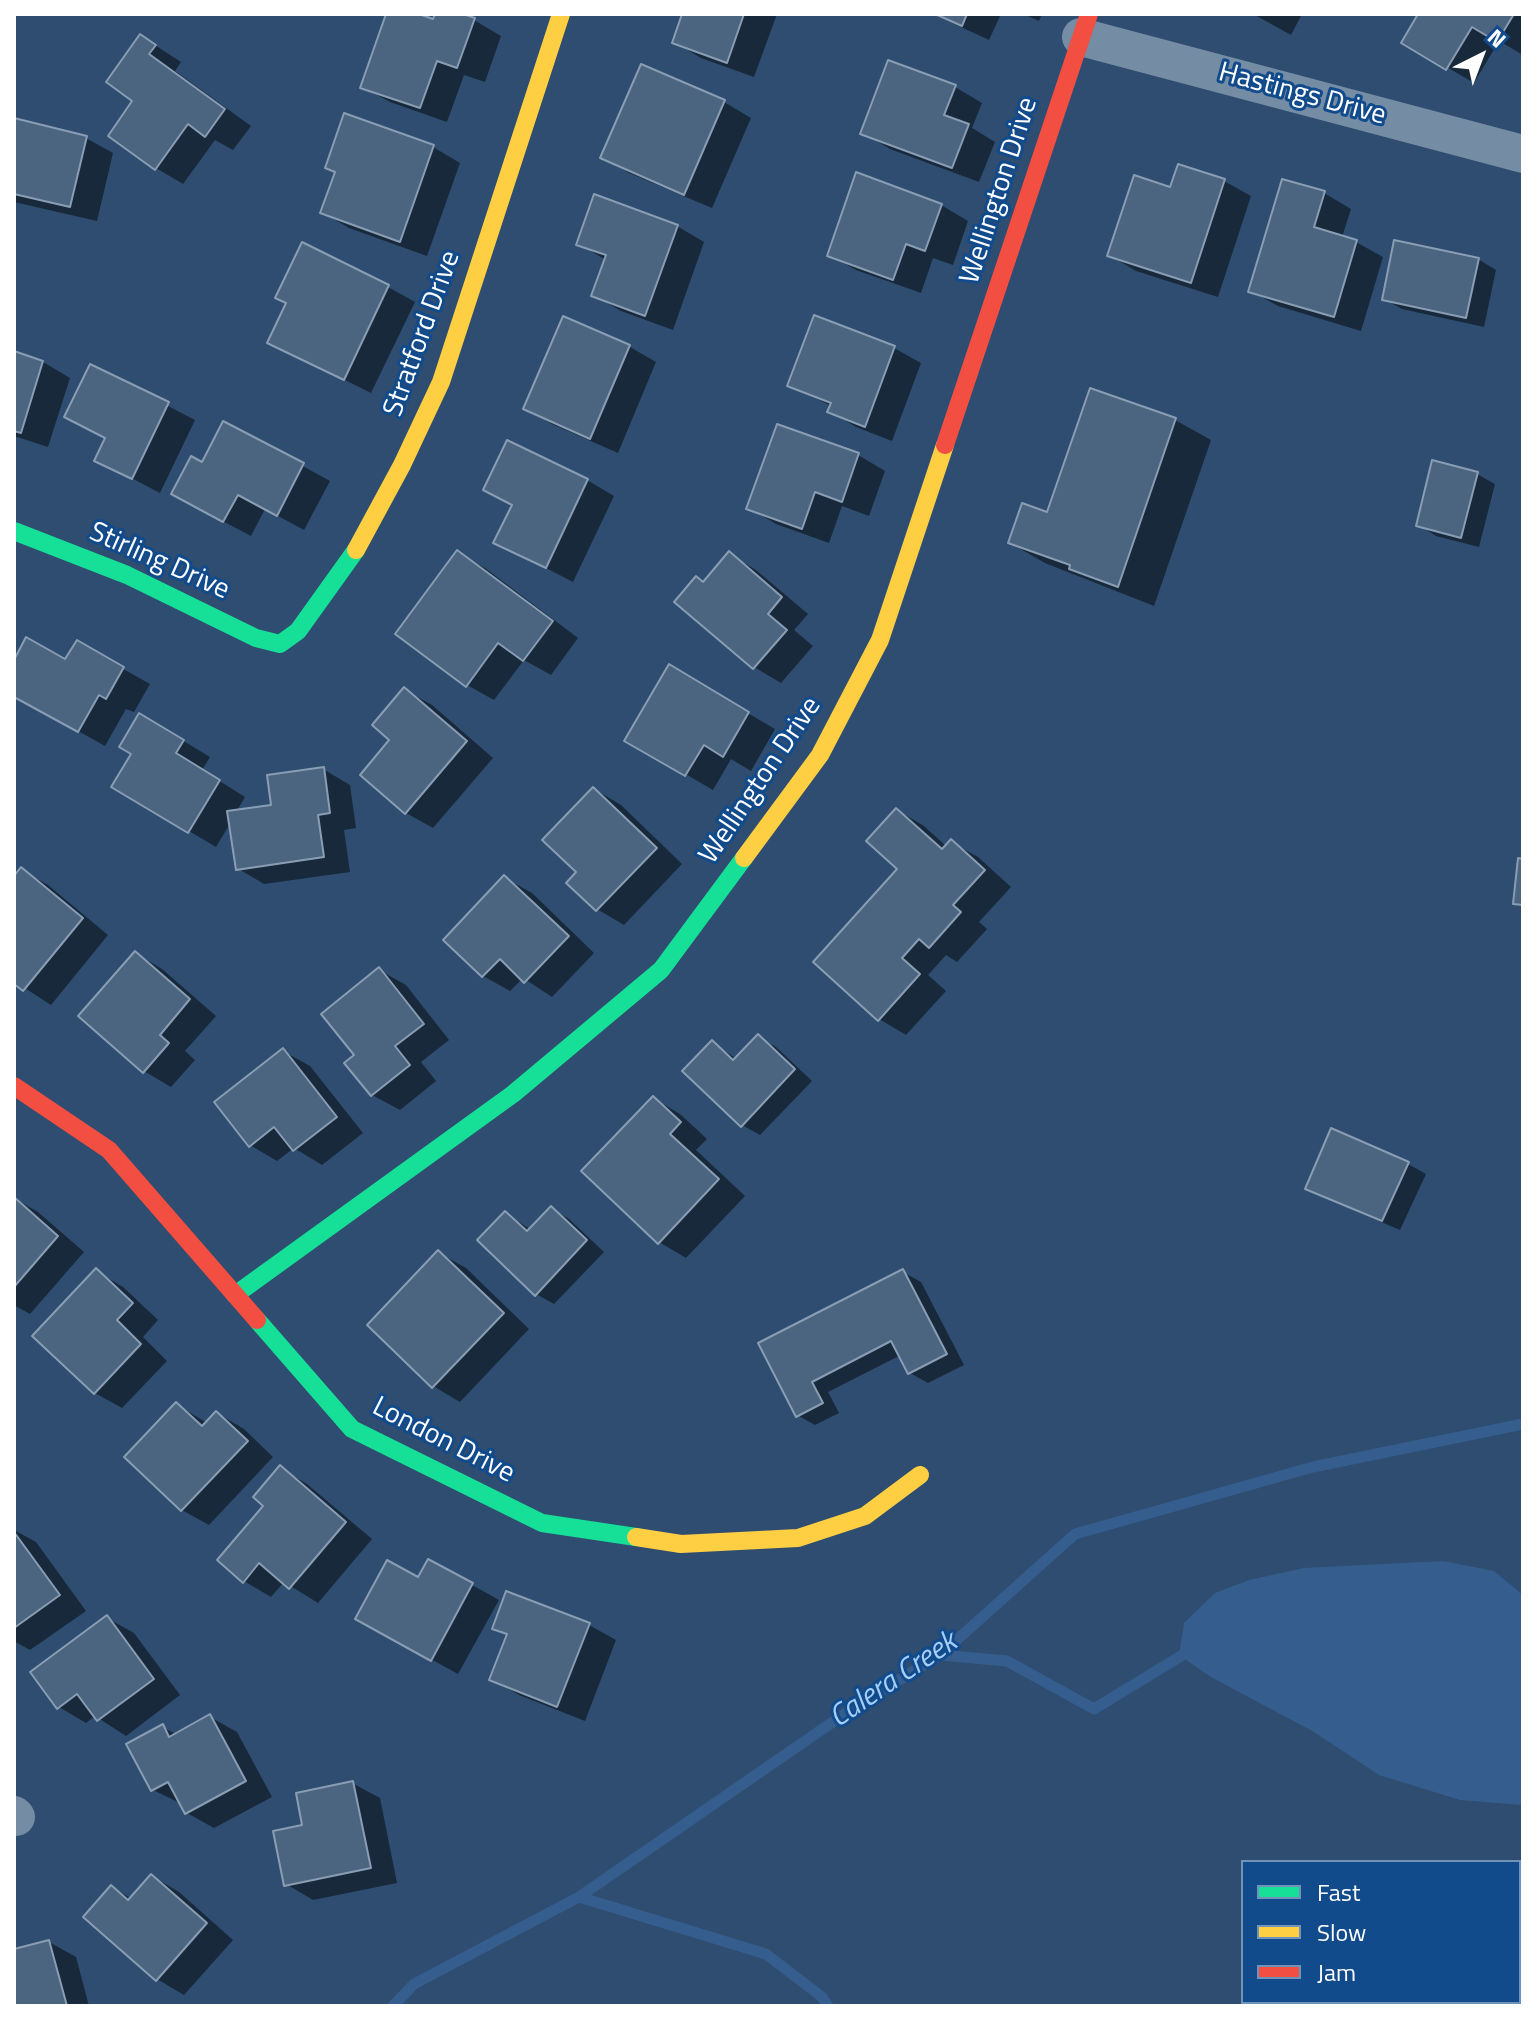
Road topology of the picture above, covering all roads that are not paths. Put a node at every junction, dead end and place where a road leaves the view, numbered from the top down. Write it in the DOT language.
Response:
graph roads {
  1 [pos="561,14"];
  2 [pos="1085,25"];
  3 [pos="1523,154"];
  4 [pos="14,531"];
  5 [pos="280,644"];
  6 [pos="14,1086"];
  7 [pos="235,1295"];
  8 [pos="920,1475"];
  1 -- 5 [label="street, Stratford Drive"];
  2 -- 3 [label="street, Hastings Drive"];
  2 -- 7 [label="street, Wellington Drive"];
  4 -- 5 [label="street, Stirling Drive"];
  6 -- 7 [label="street, London Drive"];
  7 -- 8 [label="street, London Drive"];
}
